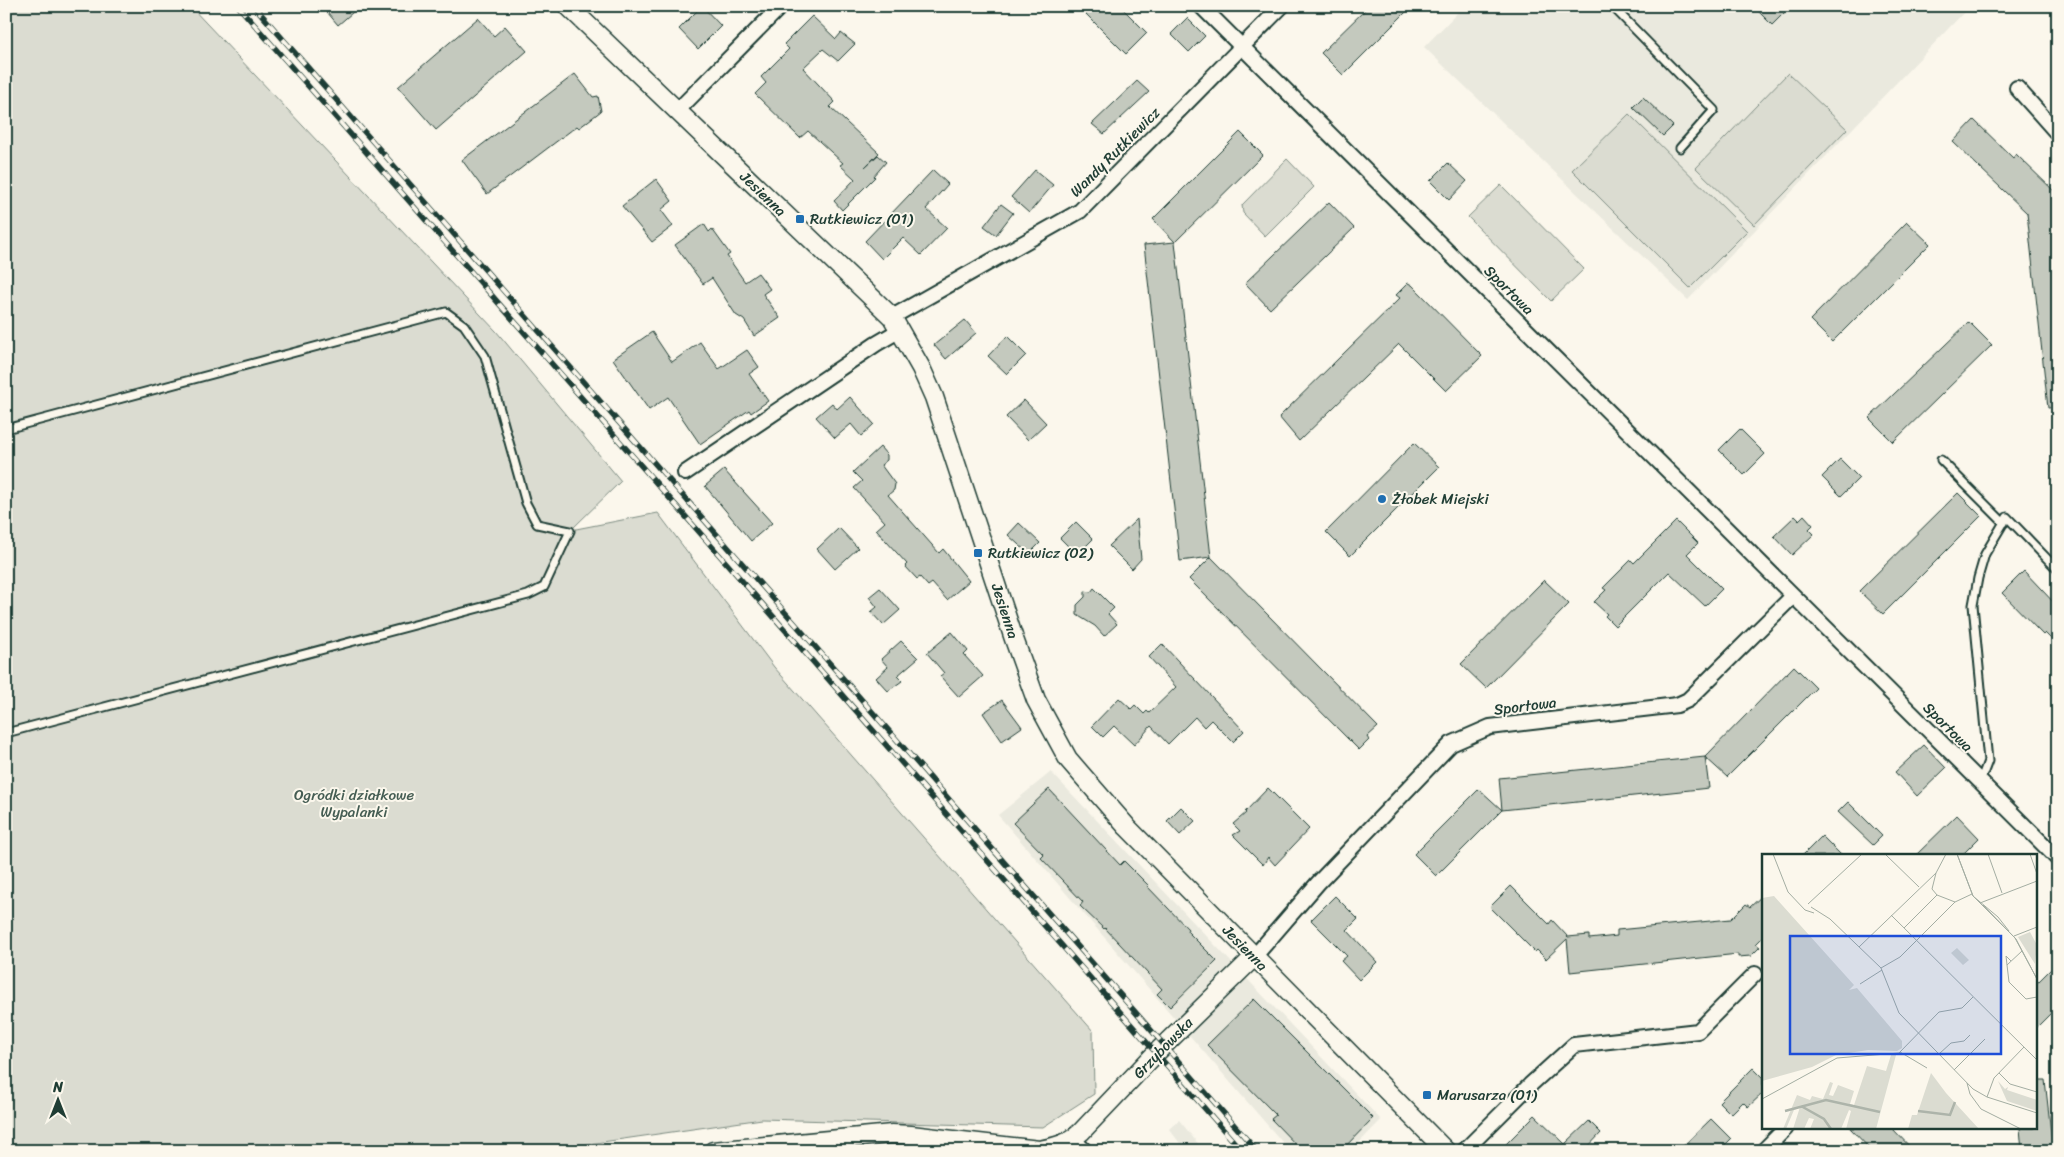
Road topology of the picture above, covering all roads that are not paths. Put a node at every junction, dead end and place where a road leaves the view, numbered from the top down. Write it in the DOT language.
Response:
graph roads {
  1 [pos="568,6"];
  2 [pos="781,6"];
  3 [pos="1201,6"];
  4 [pos="1282,6"];
  5 [pos="1612,6"];
  6 [pos="1242,47"];
  7 [pos="2017,88"];
  8 [pos="678,110"];
  9 [pos="2058,134"];
  10 [pos="1680,148"];
  11 [pos="896,324"];
  12 [pos="6,429"];
  13 [pos="1941,460"];
  14 [pos="685,473"];
  15 [pos="2004,523"];
  16 [pos="2058,570"];
  17 [pos="1793,596"];
  18 [pos="6,733"];
  19 [pos="1980,782"];
  20 [pos="2058,859"];
  21 [pos="1254,957"];
  22 [pos="1754,974"];
  23 [pos="1784,1130"];
  24 [pos="1079,1145"];
  25 [pos="713,1151"];
  26 [pos="1446,1151"];
  27 [pos="1464,1151"];
  28 [pos="1763,1151"];
  1 -- 8 [label="street, Jesienna"];
  2 -- 8 [label="street"];
  3 -- 6 [label="street, Sportowa"];
  4 -- 6 [label="street, Wandy Rutkiewicz"];
  5 -- 10 [label="lane"];
  6 -- 11 [label="street, Wandy Rutkiewicz"];
  6 -- 17 [label="street, Sportowa"];
  7 -- 9 [label="street"];
  8 -- 11 [label="street, Jesienna"];
  11 -- 14 [label="street, Wandy Rutkiewicz"];
  11 -- 21 [label="street, Jesienna"];
  12 -- 18 [label="lane"];
  13 -- 15 [label="lane"];
  15 -- 16 [label="lane"];
  15 -- 19 [label="lane"];
  17 -- 19 [label="street, Sportowa"];
  17 -- 21 [label="street, Sportowa"];
  19 -- 20 [label="street, Sportowa"];
  21 -- 24 [label="street, Grzybowska"];
  21 -- 26 [label="street, Jesienna"];
  22 -- 27 [label="street"];
  23 -- 28 [label="street"];
  24 -- 25 [label="street, Grzybowska"];
}
